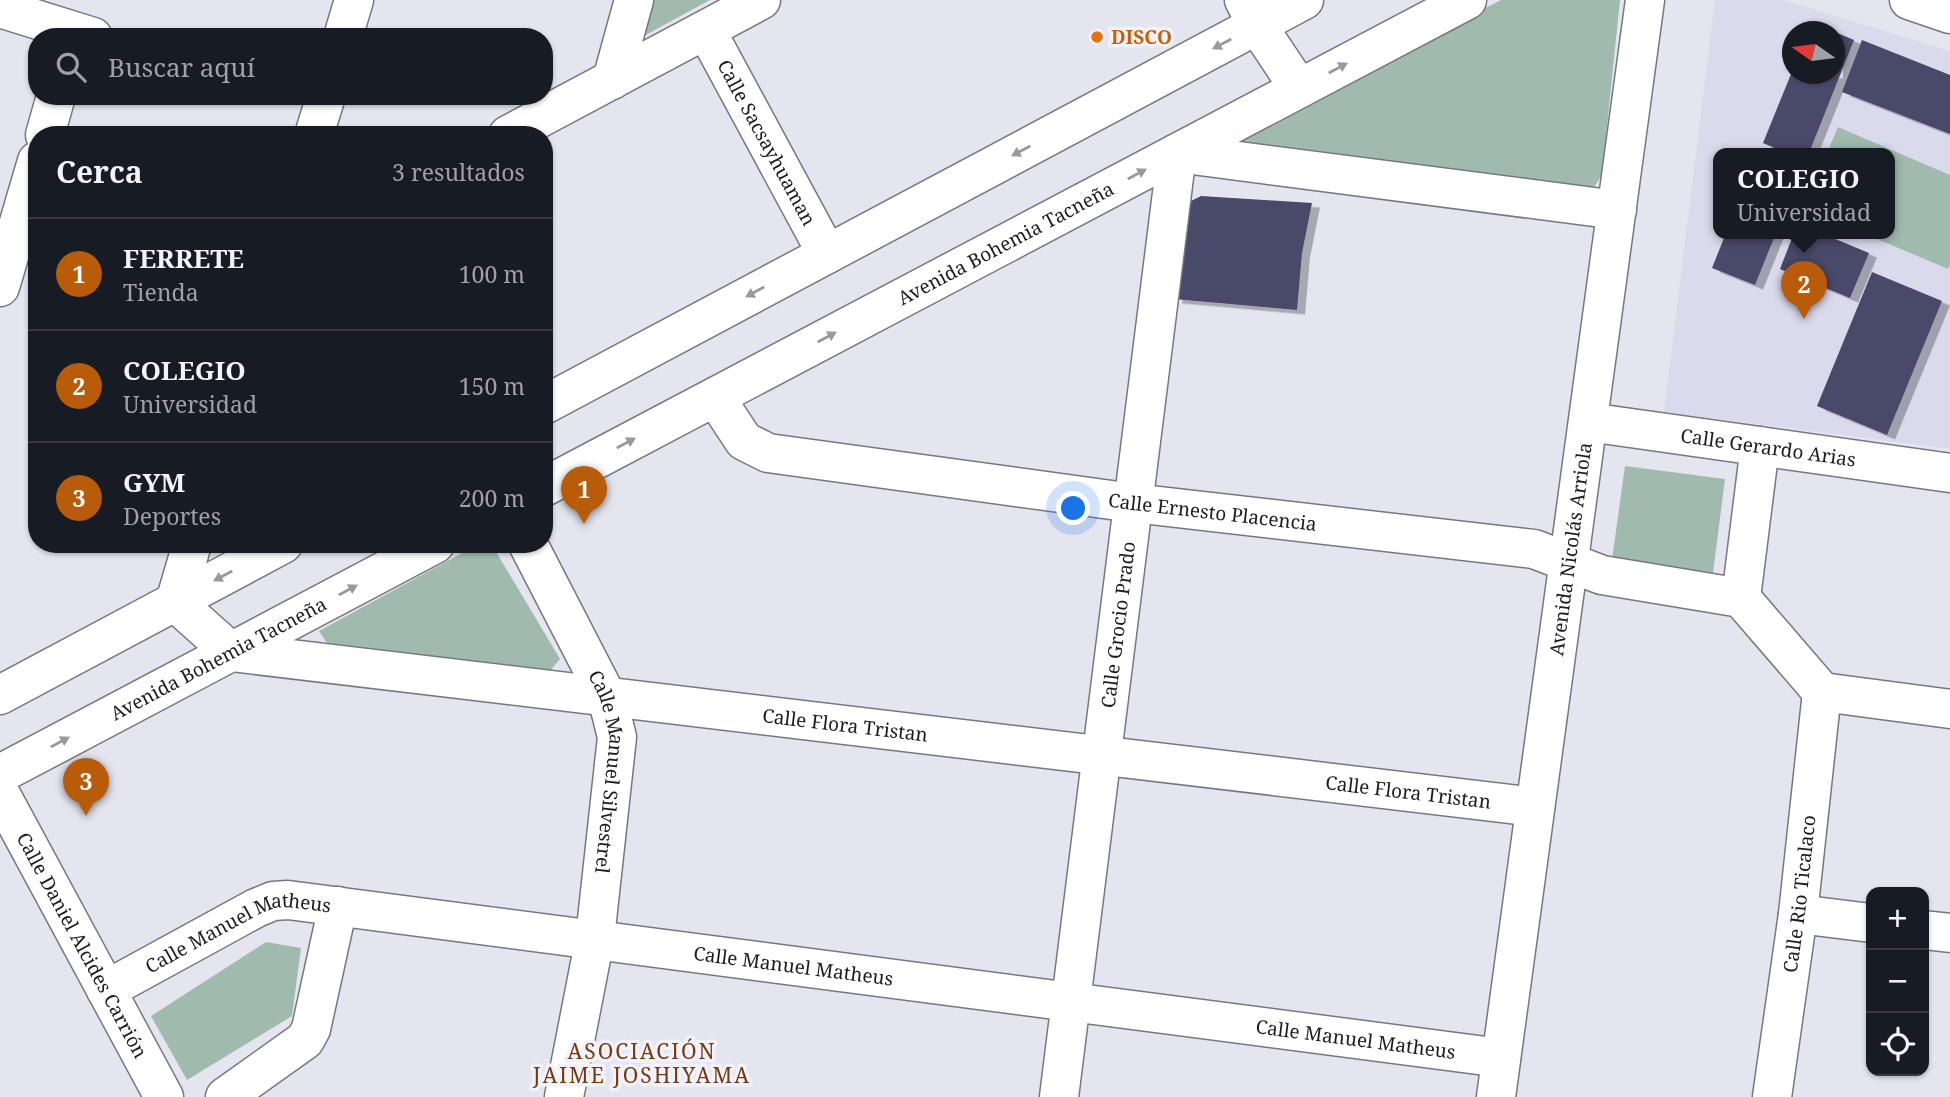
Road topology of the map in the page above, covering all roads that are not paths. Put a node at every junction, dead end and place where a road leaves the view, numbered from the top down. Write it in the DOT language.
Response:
graph roads {
  1 [pos="354,0"];
  2 [pos="634,0"];
  3 [pos="761,0"];
  4 [pos="1304,0"];
  5 [pos="1467,0"];
  6 [pos="1645,0"];
  7 [pos="1909,0"];
  8 [pos="0,8"];
  9 [pos="1250,13"];
  10 [pos="1950,14"];
  11 [pos="82,26"];
  12 [pos="346,28"];
  13 [pos="706,30"];
  14 [pos="612,80"];
  15 [pos="1299,89"];
  16 [pos="53,105"];
  17 [pos="48,126"];
  18 [pos="525,126"];
  19 [pos="1177,153"];
  20 [pos="22,175"];
  21 [pos="1617,210"];
  22 [pos="827,254"];
  23 [pos="0,286"];
  24 [pos="715,397"];
  25 [pos="553,400"];
  26 [pos="1588,422"];
  27 [pos="1760,446"];
  28 [pos="1950,473"];
  29 [pos="553,482"];
  30 [pos="1133,503"];
  31 [pos="189,553"];
  32 [pos="267,553"];
  33 [pos="418,553"];
  34 [pos="533,553"];
  35 [pos="1568,562"];
  36 [pos="1741,598"];
  37 [pos="175,602"];
  38 [pos="231,652"];
  39 [pos="1822,692"];
  40 [pos="0,695"];
  41 [pos="607,696"];
  42 [pos="1950,709"];
  43 [pos="1101,755"];
  44 [pos="0,774"];
  45 [pos="0,793"];
  46 [pos="1535,807"];
  47 [pos="338,906"];
  48 [pos="1798,914"];
  49 [pos="1866,922"];
  50 [pos="1929,931"];
  51 [pos="1950,933"];
  52 [pos="595,938"];
  53 [pos="106,990"];
  54 [pos="1071,1003"];
  55 [pos="1501,1058"];
  56 [pos="164,1097"];
  57 [pos="225,1097"];
  58 [pos="564,1097"];
  59 [pos="1059,1097"];
  60 [pos="1496,1097"];
  61 [pos="1772,1097"];
  1 -- 12 [label="street"];
  2 -- 14 [label="street"];
  3 -- 13 [label="street"];
  4 -- 9 [label="street"];
  15 -- 5 [label="street, Avenida Bohemia Tacneña, one-way"];
  6 -- 21 [label="street, Avenida Nicolás Arriola"];
  7 -- 10 [label="street"];
  8 -- 11 [label="street"];
  9 -- 15 [label="street"];
  9 -- 22 [label="street, one-way"];
  13 -- 14 [label="street"];
  13 -- 22 [label="street, Calle Sacsayhuaman"];
  14 -- 18 [label="street"];
  15 -- 19 [label="street, Avenida Bohemia Tacneña"];
  16 -- 17 [label="street"];
  19 -- 21 [label="street"];
  24 -- 19 [label="street, Avenida Bohemia Tacneña, one-way"];
  19 -- 30 [label="street, Calle Grocio Prado"];
  20 -- 23 [label="street"];
  21 -- 26 [label="street, Avenida Nicolás Arriola"];
  22 -- 25 [label="street, one-way"];
  29 -- 24 [label="street, Avenida Bohemia Tacneña, one-way"];
  24 -- 30 [label="street, Calle Ernesto Placencia"];
  26 -- 27 [label="street, Calle Gerardo Arias"];
  26 -- 35 [label="street, Avenida Nicolás Arriola"];
  27 -- 28 [label="street, Calle Gerardo Arias"];
  27 -- 36 [label="street"];
  30 -- 35 [label="street, Calle Ernesto Placencia"];
  30 -- 43 [label="street, Calle Grocio Prado"];
  31 -- 37 [label="street"];
  32 -- 37 [label="street, one-way"];
  38 -- 33 [label="street, Avenida Bohemia Tacneña, one-way"];
  34 -- 41 [label="street, Calle Manuel Silvestrel"];
  35 -- 36 [label="street, Calle Ernesto Placencia"];
  35 -- 46 [label="street, Avenida Nicolás Arriola"];
  36 -- 39 [label="street"];
  37 -- 38 [label="street"];
  37 -- 40 [label="street"];
  38 -- 41 [label="street, Calle Flora Tristan"];
  44 -- 38 [label="street, Avenida Bohemia Tacneña, one-way"];
  39 -- 42 [label="street"];
  39 -- 48 [label="street, Calle Rio Ticalaco"];
  41 -- 43 [label="street, Calle Flora Tristan"];
  41 -- 52 [label="street, Calle Manuel Silvestrel"];
  43 -- 46 [label="street, Calle Flora Tristan"];
  43 -- 54 [label="street, Calle Grocio Prado"];
  45 -- 53 [label="street, Calle Daniel Alcides Carrión"];
  46 -- 55 [label="street, Avenida Nicolás Arriola"];
  47 -- 52 [label="street, Calle Manuel Matheus"];
  47 -- 53 [label="street, Calle Manuel Matheus"];
  47 -- 57 [label="street"];
  48 -- 49 [label="street"];
  48 -- 61 [label="street, Calle Rio Ticalaco"];
  50 -- 51 [label="street"];
  52 -- 54 [label="street, Calle Manuel Matheus"];
  52 -- 58 [label="street, Calle Manuel Silvestrel"];
  53 -- 56 [label="street, Calle Daniel Alcides Carrión"];
  54 -- 55 [label="street, Calle Manuel Matheus"];
  54 -- 59 [label="street, Calle Grocio Prado"];
  55 -- 60 [label="street, Avenida Nicolás Arriola"];
}
